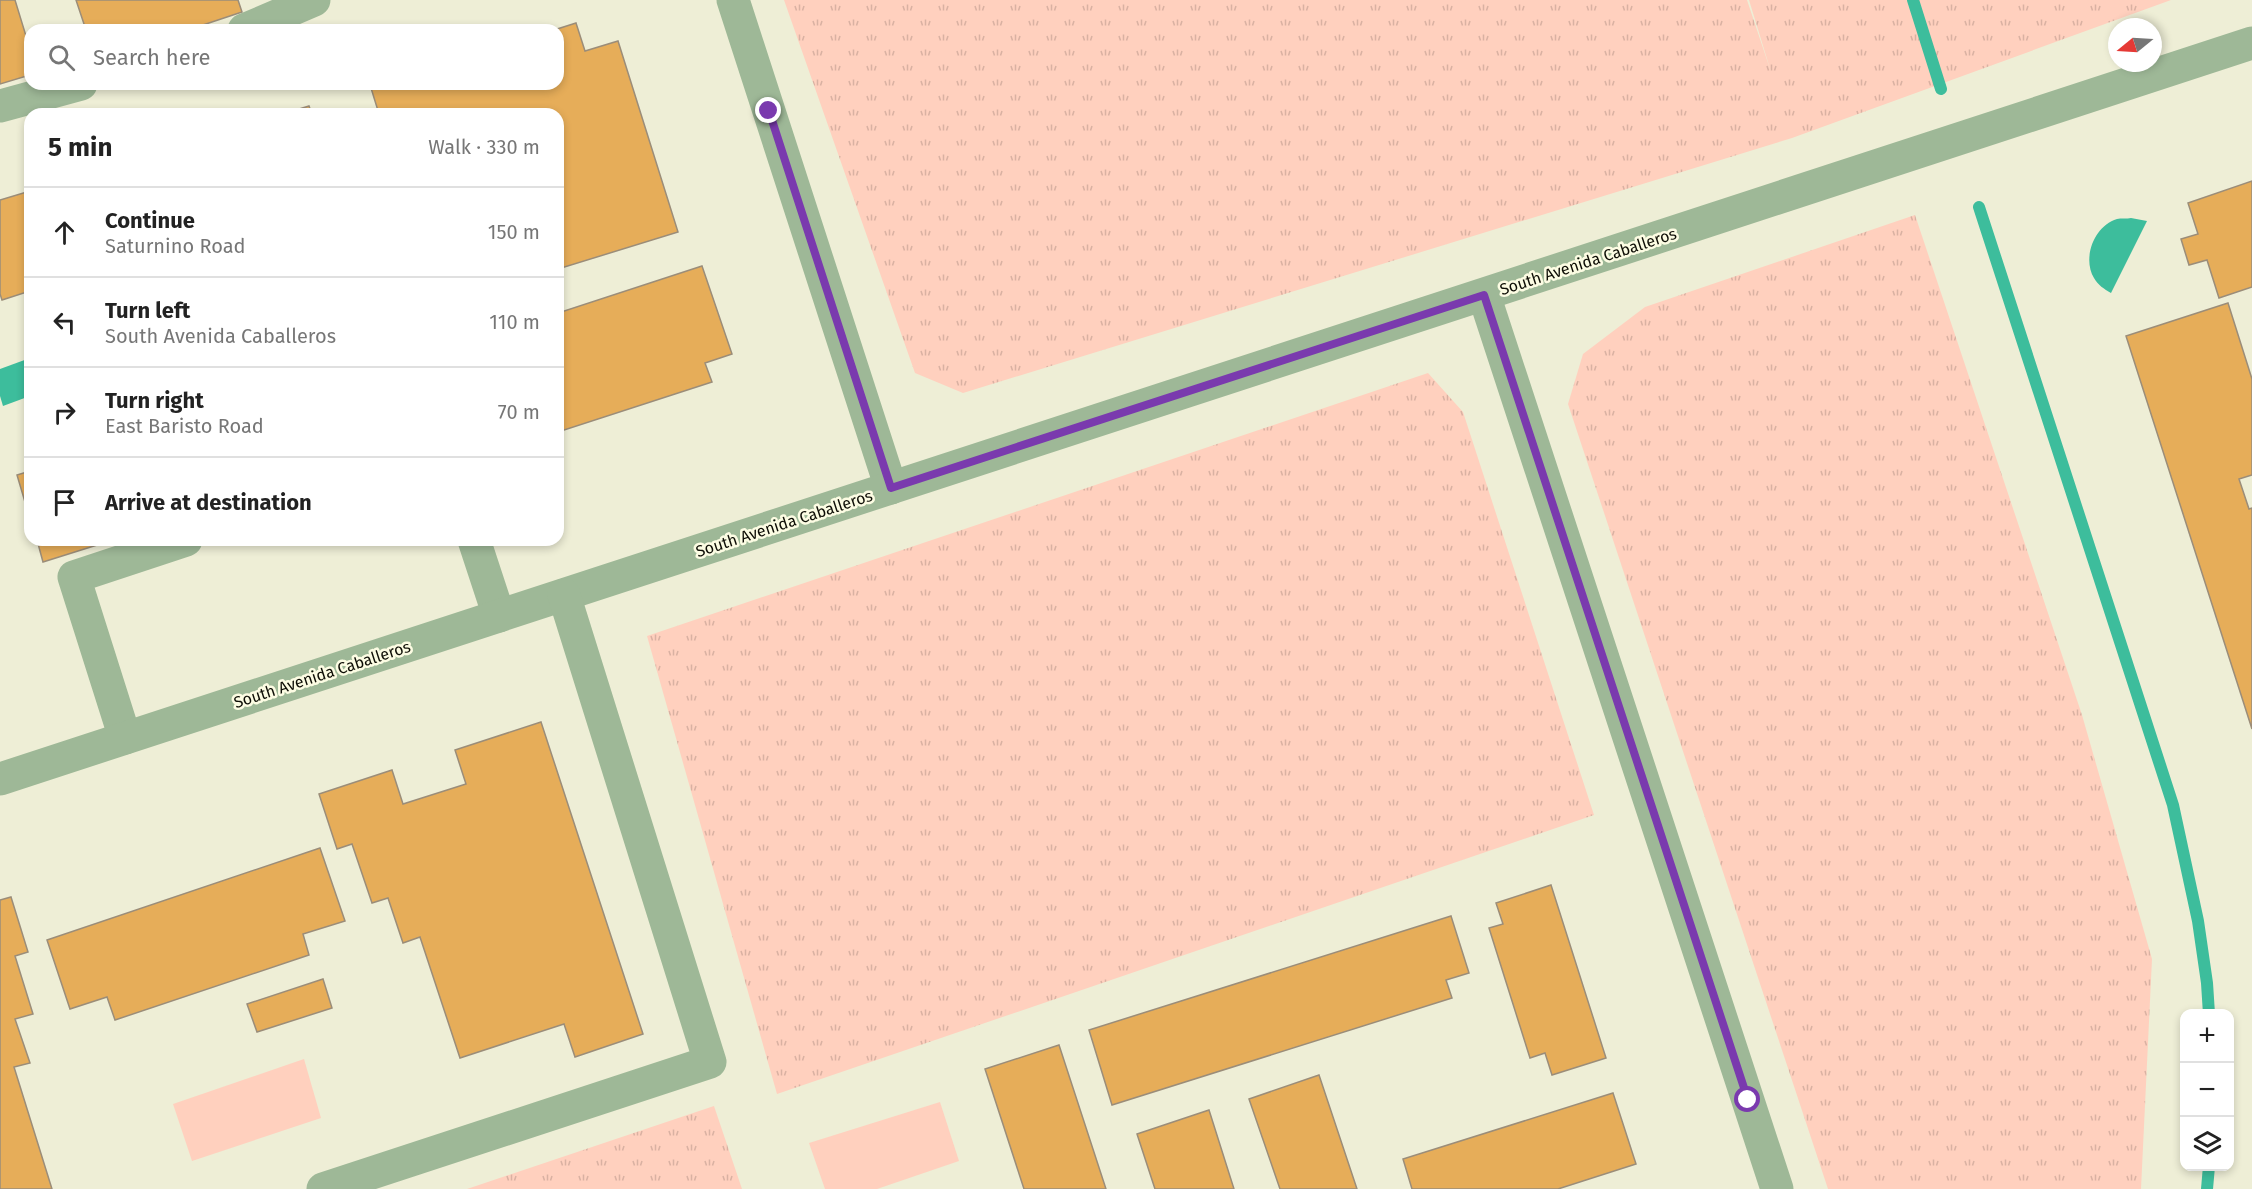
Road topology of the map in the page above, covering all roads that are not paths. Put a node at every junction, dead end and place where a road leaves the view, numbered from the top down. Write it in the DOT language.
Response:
graph roads {
  1 [pos="314,0"];
  2 [pos="733,0"];
  3 [pos="258,24"];
  4 [pos="2252,43"];
  5 [pos="59,90"];
  6 [pos="0,106"];
  7 [pos="1484,295"];
  8 [pos="891,488"];
  9 [pos="168,546"];
  10 [pos="476,546"];
  11 [pos="564,595"];
  12 [pos="499,616"];
  13 [pos="125,738"];
  14 [pos="0,779"];
  15 [pos="323,1189"];
  16 [pos="1777,1189"];
  1 -- 3 [label="street"];
  2 -- 8 [label="street"];
  4 -- 7 [label="street, South Avenida Caballeros"];
  5 -- 6 [label="street"];
  7 -- 8 [label="street, South Avenida Caballeros"];
  7 -- 16 [label="street"];
  8 -- 11 [label="street, South Avenida Caballeros"];
  9 -- 13 [label="street"];
  10 -- 12 [label="street"];
  11 -- 12 [label="street, South Avenida Caballeros"];
  11 -- 15 [label="street"];
  12 -- 13 [label="street, South Avenida Caballeros"];
  13 -- 14 [label="street, South Avenida Caballeros"];
}
